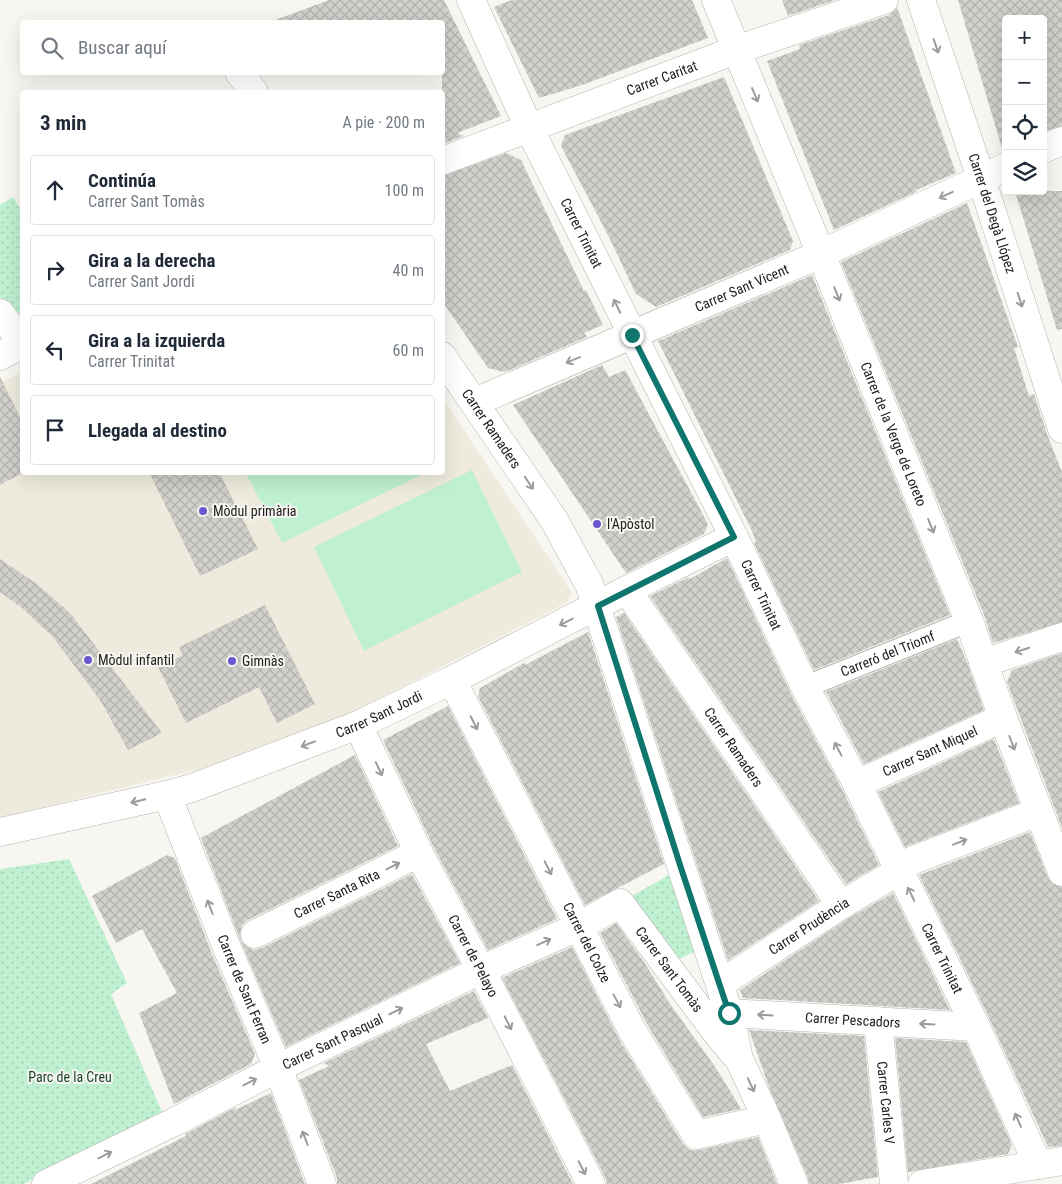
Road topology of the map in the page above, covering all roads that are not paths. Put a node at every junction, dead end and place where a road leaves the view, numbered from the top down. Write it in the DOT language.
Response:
graph roads {
  1 [pos="471,0"];
  2 [pos="716,0"];
  3 [pos="884,0"];
  4 [pos="921,0"];
  5 [pos="736,50"];
  6 [pos="241,75"];
  7 [pos="252,90"];
  8 [pos="529,128"];
  9 [pos="1062,140"];
  10 [pos="1047,147"];
  11 [pos="445,160"];
  12 [pos="1002,169"];
  13 [pos="981,178"];
  14 [pos="821,254"];
  15 [pos="0,313"];
  16 [pos="632,335"];
  17 [pos="20,340"];
  18 [pos="20,344"];
  19 [pos="0,356"];
  20 [pos="445,360"];
  21 [pos="1052,365"];
  22 [pos="475,402"];
  23 [pos="1062,429"];
  24 [pos="734,537"];
  25 [pos="627,590"];
  26 [pos="598,606"];
  27 [pos="969,621"];
  28 [pos="1062,637"];
  29 [pos="983,663"];
  30 [pos="452,680"];
  31 [pos="805,687"];
  32 [pos="1003,718"];
  33 [pos="358,725"];
  34 [pos="857,784"];
  35 [pos="167,795"];
  36 [pos="1038,812"];
  37 [pos="0,832"];
  38 [pos="1057,845"];
  39 [pos="419,853"];
  40 [pos="898,869"];
  41 [pos="1062,872"];
  42 [pos="620,903"];
  43 [pos="841,905"];
  44 [pos="578,927"];
  45 [pos="255,934"];
  46 [pos="481,970"];
  47 [pos="720,984"];
  48 [pos="729,1013"];
  49 [pos="878,1021"];
  50 [pos="976,1027"];
  51 [pos="738,1059"];
  52 [pos="278,1068"];
  53 [pos="767,1119"];
  54 [pos="1050,1163"];
  55 [pos="78,1177"];
  56 [pos="46,1184"];
  57 [pos="322,1184"];
  58 [pos="590,1184"];
  59 [pos="794,1184"];
  60 [pos="894,1184"];
  61 [pos="922,1184"];
  1 -- 8 [label="street, Carrer Trinitat"];
  2 -- 5 [label="street, Carrer de la Verge de Loreto"];
  3 -- 5 [label="street, Carrer Caritat"];
  4 -- 13 [label="street, Carrer del Degà Llópez, one-way"];
  5 -- 8 [label="street, Carrer Caritat"];
  5 -- 14 [label="street, Carrer de la Verge de Loreto, one-way"];
  6 -- 7 [label="street"];
  8 -- 11 [label="street, Carrer Caritat"];
  16 -- 8 [label="street, Carrer Trinitat, one-way"];
  9 -- 10 [label="street"];
  12 -- 13 [label="street, Carrer Sant Vicent"];
  13 -- 14 [label="street, Carrer Sant Vicent, one-way"];
  13 -- 21 [label="street, Carrer del Degà Llópez, one-way"];
  14 -- 16 [label="street, Carrer Sant Vicent"];
  14 -- 27 [label="street, Carrer de la Verge de Loreto, one-way"];
  15 -- 17 [label="street"];
  16 -- 22 [label="street, Carrer Sant Vicent, one-way"];
  16 -- 24 [label="street, Carrer Trinitat"];
  18 -- 19 [label="street"];
  20 -- 22 [label="street, Carrer Ramaders"];
  21 -- 23 [label="street, Carrer del Degà Llópez"];
  22 -- 26 [label="street, Carrer Ramaders, one-way"];
  24 -- 25 [label="street, Carrer Sant Jordi"];
  24 -- 31 [label="street, Carrer Trinitat"];
  25 -- 26 [label="street, Carrer Sant Jordi"];
  25 -- 43 [label="street, Carrer Ramaders"];
  26 -- 30 [label="street, Carrer Sant Jordi, one-way"];
  26 -- 47 [label="street, Carrer Sant Tomàs"];
  27 -- 29 [label="street, Carrer de la Verge de Loreto"];
  27 -- 31 [label="street, Carreró del Triomf"];
  28 -- 29 [label="street, one-way"];
  29 -- 32 [label="street, Carrer de la Verge de Loreto"];
  30 -- 33 [label="street, Carrer Sant Jordi"];
  30 -- 44 [label="street, Carrer del Colze, one-way"];
  34 -- 31 [label="street, Carrer Trinitat, one-way"];
  32 -- 34 [label="street, Carrer Sant Miquel"];
  32 -- 36 [label="street, Carrer de la Verge de Loreto, one-way"];
  33 -- 35 [label="street, Carrer Sant Jordi, one-way"];
  33 -- 39 [label="street, Carrer de Pelayo, one-way"];
  34 -- 40 [label="street, Carrer Trinitat"];
  35 -- 37 [label="street, Carrer Sant Jordi, one-way"];
  52 -- 35 [label="street, Carrer de Sant Ferran, one-way"];
  36 -- 38 [label="street, Carrer de la Verge de Loreto"];
  40 -- 36 [label="street, Carrer Prudència, one-way"];
  38 -- 41 [label="street, Carrer de la Verge de Loreto"];
  45 -- 39 [label="street, Carrer Santa Rita, one-way"];
  39 -- 46 [label="street, Carrer de Pelayo"];
  40 -- 43 [label="street, Carrer Prudència"];
  50 -- 40 [label="street, Carrer Trinitat, one-way"];
  42 -- 44 [label="street, Carrer Sant Pasqual"];
  42 -- 51 [label="street, Carrer Sant Tomàs"];
  43 -- 47 [label="street, Carrer Prudència"];
  46 -- 44 [label="street, Carrer Sant Pasqual, one-way"];
  44 -- 53 [label="street, Carrer del Colze, one-way"];
  52 -- 46 [label="street, Carrer Sant Pasqual, one-way"];
  46 -- 58 [label="street, Carrer de Pelayo, one-way"];
  47 -- 48 [label="street, Carrer Sant Tomàs"];
  49 -- 48 [label="street, Carrer Pescadors, one-way"];
  48 -- 51 [label="street, Carrer Sant Tomàs"];
  50 -- 49 [label="street, Carrer Pescadors, one-way"];
  49 -- 60 [label="street, Carrer Carles V"];
  54 -- 50 [label="street, Carrer Trinitat, one-way"];
  51 -- 53 [label="street, Carrer Sant Tomàs, one-way"];
  55 -- 52 [label="street, Carrer Sant Pasqual, one-way"];
  57 -- 52 [label="street, Carrer de Sant Ferran, one-way"];
  53 -- 59 [label="street, Carrer Sant Tomàs"];
  54 -- 61 [label="street"];
  55 -- 56 [label="street, Carrer Sant Pasqual"];
}
